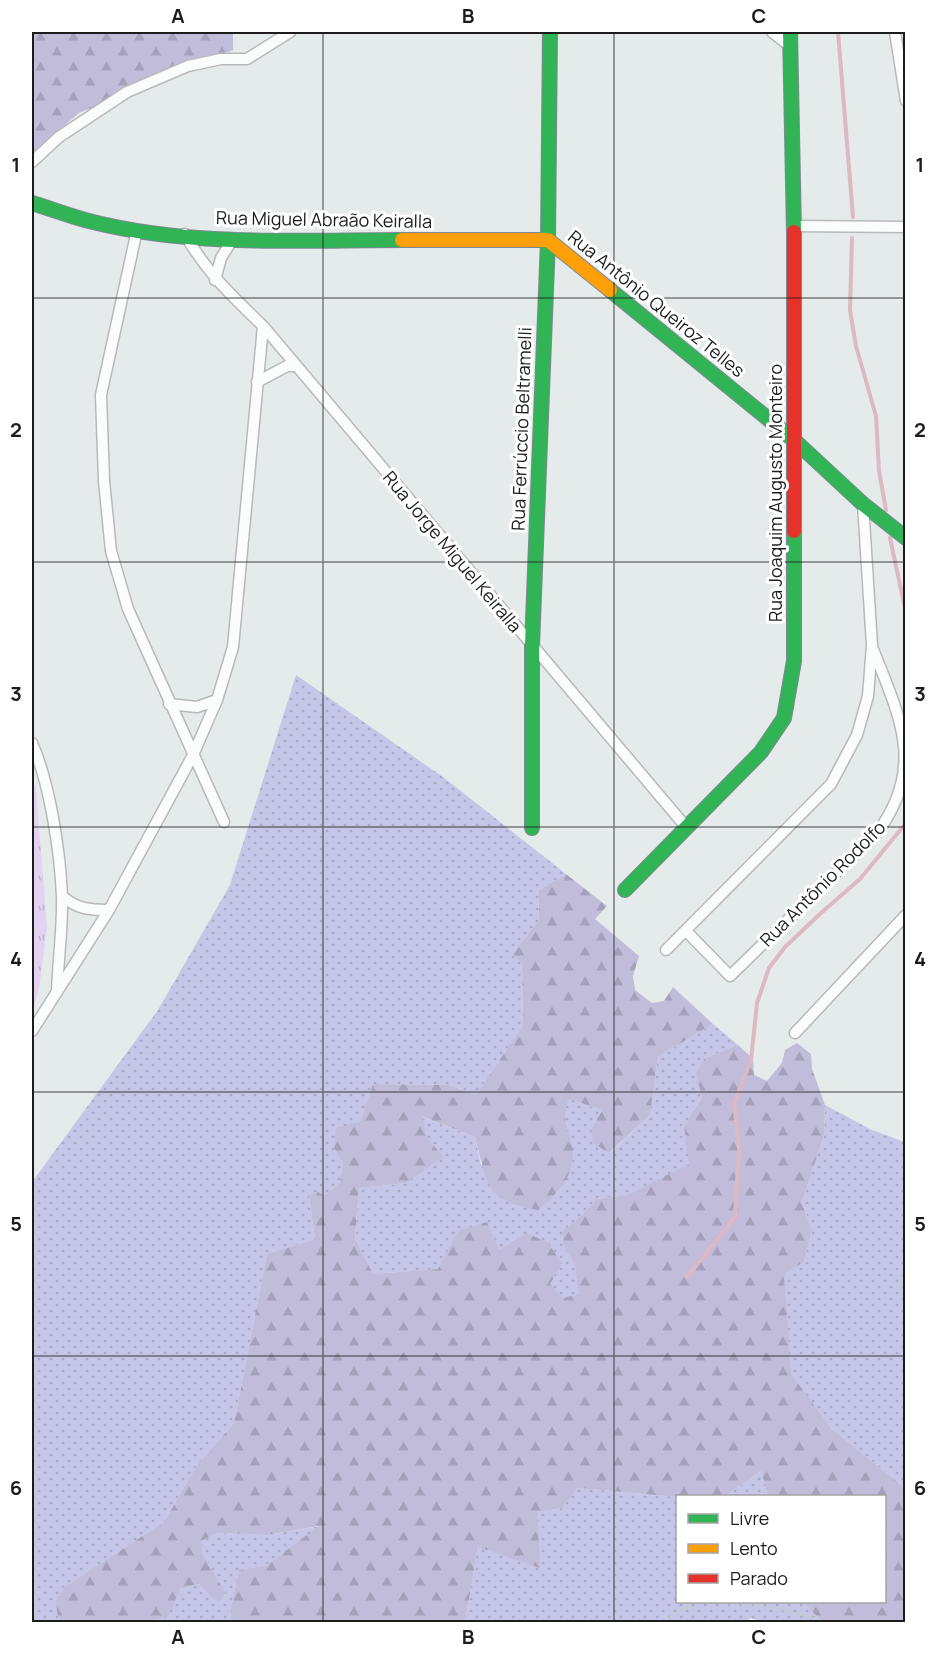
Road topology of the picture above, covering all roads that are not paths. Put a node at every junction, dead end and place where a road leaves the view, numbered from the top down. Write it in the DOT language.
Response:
graph roads {
  1 [pos="290,32"];
  2 [pos="550,32"];
  3 [pos="772,32"];
  4 [pos="790,32"];
  5 [pos="895,32"];
  6 [pos="790,46"];
  7 [pos="906,101"];
  8 [pos="32,162"];
  9 [pos="32,203"];
  10 [pos="794,226"];
  11 [pos="906,227"];
  12 [pos="137,230"];
  13 [pos="185,234"];
  14 [pos="232,240"];
  15 [pos="548,240"];
  16 [pos="215,280"];
  17 [pos="263,326"];
  18 [pos="296,366"];
  19 [pos="257,382"];
  20 [pos="794,440"];
  21 [pos="863,504"];
  22 [pos="906,538"];
  23 [pos="872,645"];
  24 [pos="532,646"];
  25 [pos="217,700"];
  26 [pos="169,704"];
  27 [pos="32,743"];
  28 [pos="193,755"];
  29 [pos="224,822"];
  30 [pos="686,827"];
  31 [pos="532,828"];
  32 [pos="625,890"];
  33 [pos="62,896"];
  34 [pos="109,910"];
  35 [pos="906,915"];
  36 [pos="686,931"];
  37 [pos="666,950"];
  38 [pos="57,995"];
  39 [pos="32,1031"];
  40 [pos="795,1033"];
  1 -- 8 [label="street"];
  2 -- 15 [label="street, Rua Ferrúccio Beltramelli"];
  3 -- 6 [label="street"];
  4 -- 6 [label="street, Rua Joaquim Augusto Monteiro"];
  5 -- 7 [label="street"];
  6 -- 10 [label="street, Rua Joaquim Augusto Monteiro"];
  9 -- 12 [label="street, Rua Miguel Abraão Keiralla"];
  10 -- 11 [label="street"];
  10 -- 20 [label="street, Rua Joaquim Augusto Monteiro"];
  12 -- 13 [label="street, Rua Miguel Abraão Keiralla"];
  12 -- 26 [label="street"];
  13 -- 14 [label="street, Rua Miguel Abraão Keiralla"];
  13 -- 16 [label="street, Rua Jorge Miguel Keiralla"];
  14 -- 15 [label="street, Rua Miguel Abraão Keiralla"];
  14 -- 16 [label="street"];
  15 -- 20 [label="street, Rua Antônio Queiroz Telles"];
  15 -- 24 [label="street, Rua Ferrúccio Beltramelli"];
  16 -- 17 [label="street, Rua Jorge Miguel Keiralla"];
  17 -- 18 [label="street, Rua Jorge Miguel Keiralla"];
  17 -- 19 [label="street"];
  18 -- 19 [label="street"];
  18 -- 24 [label="street, Rua Jorge Miguel Keiralla"];
  19 -- 25 [label="street"];
  20 -- 21 [label="street, Rua Antônio Queiroz Telles"];
  20 -- 30 [label="street, Rua Joaquim Augusto Monteiro"];
  21 -- 22 [label="street, Rua Antônio Queiroz Telles"];
  21 -- 23 [label="street"];
  23 -- 36 [label="street"];
  23 -- 36 [label="street, Rua Antônio Rodolfo"];
  24 -- 30 [label="street, Rua Jorge Miguel Keiralla"];
  24 -- 31 [label="street, Rua Ferrúccio Beltramelli"];
  25 -- 26 [label="street"];
  25 -- 28 [label="street"];
  26 -- 28 [label="street"];
  27 -- 33 [label="street"];
  28 -- 29 [label="street"];
  28 -- 34 [label="street"];
  30 -- 32 [label="street, Rua Joaquim Augusto Monteiro"];
  33 -- 34 [label="street"];
  33 -- 38 [label="street"];
  34 -- 38 [label="street"];
  35 -- 40 [label="street"];
  36 -- 37 [label="street"];
  38 -- 39 [label="street"];
}
